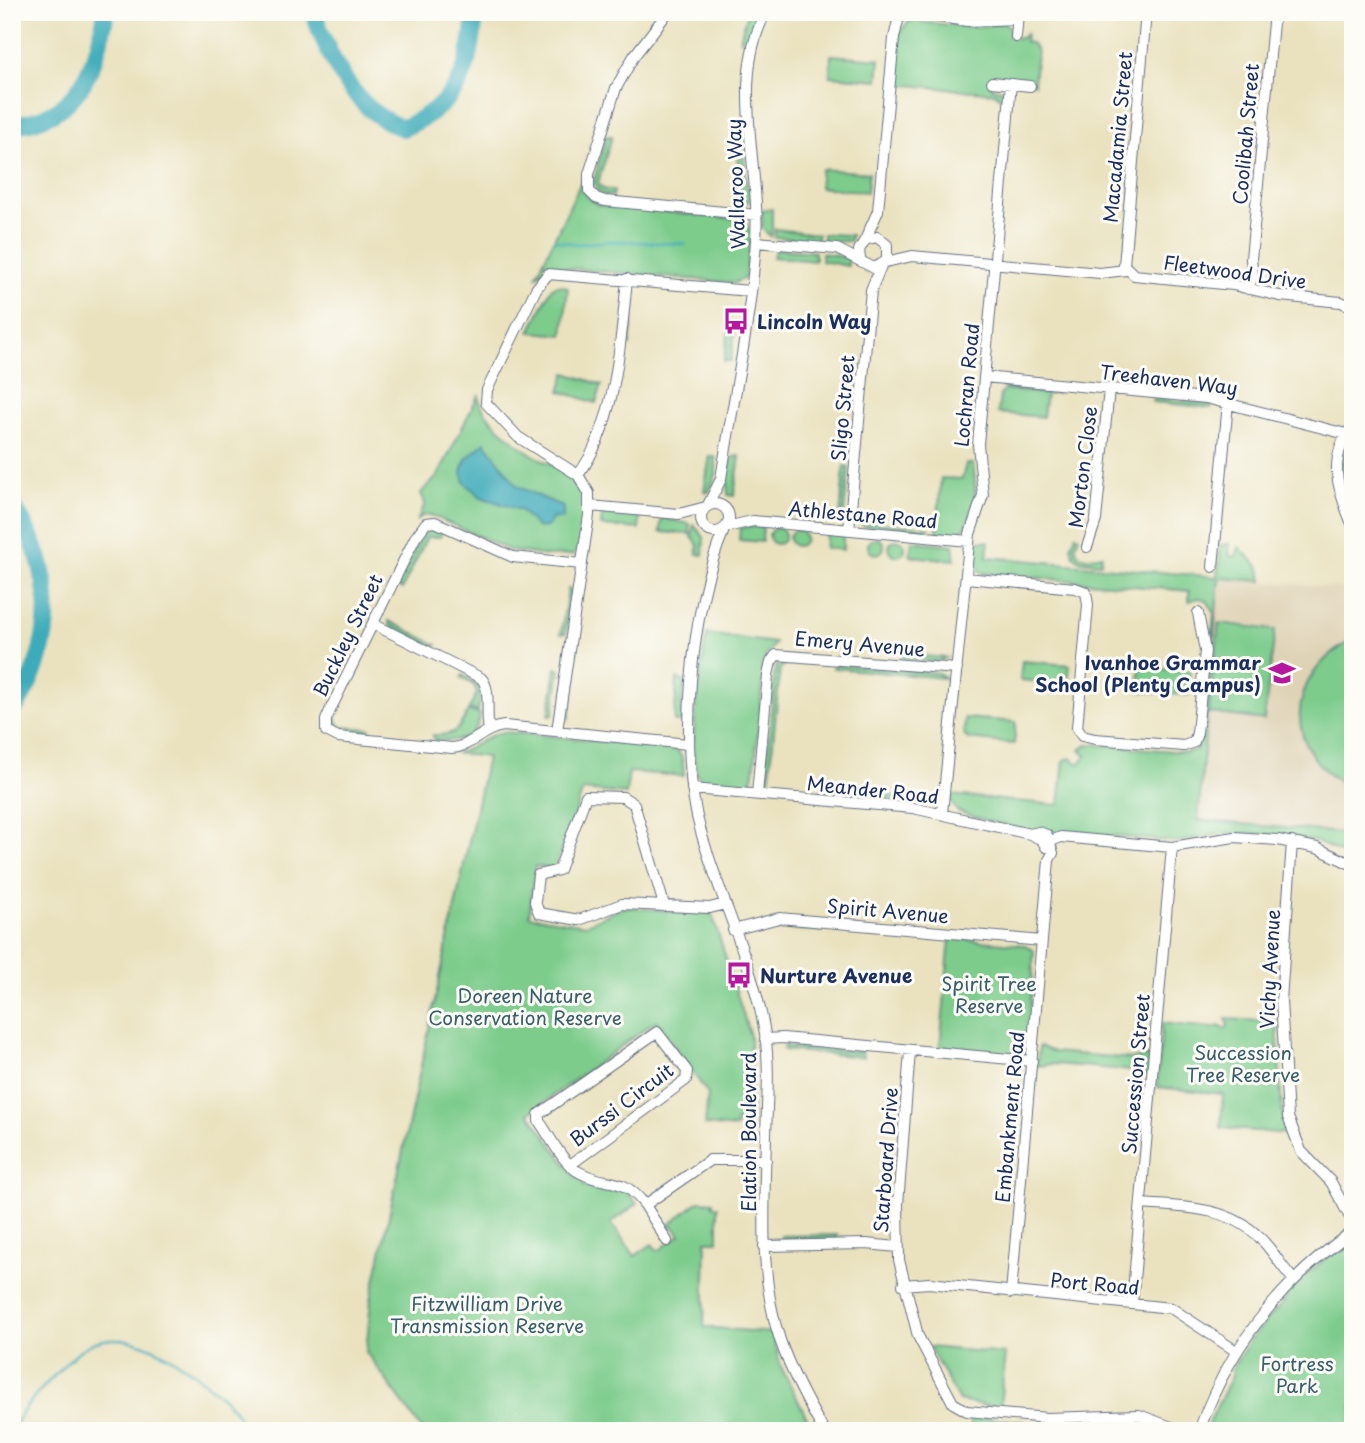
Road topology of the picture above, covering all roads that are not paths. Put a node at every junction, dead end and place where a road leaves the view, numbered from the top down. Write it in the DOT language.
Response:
graph roads {
  1 [pos="668,12"];
  2 [pos="902,12"];
  3 [pos="1146,12"];
  4 [pos="1274,12"];
  5 [pos="765,13"];
  6 [pos="1018,15"];
  7 [pos="1016,37"];
  8 [pos="992,82"];
  9 [pos="1011,84"];
  10 [pos="1030,86"];
  11 [pos="878,211"];
  12 [pos="757,215"];
  13 [pos="864,241"];
  14 [pos="756,242"];
  15 [pos="886,243"];
  16 [pos="837,249"];
  17 [pos="912,256"];
  18 [pos="861,261"];
  19 [pos="995,263"];
  20 [pos="884,264"];
  21 [pos="1125,267"];
  22 [pos="626,279"];
  23 [pos="1249,284"];
  24 [pos="750,290"];
  25 [pos="871,290"];
  26 [pos="1353,299"];
  27 [pos="1341,302"];
  28 [pos="1353,307"];
  29 [pos="984,377"];
  30 [pos="1109,389"];
  31 [pos="1228,402"];
  32 [pos="1349,430"];
  33 [pos="578,475"];
  34 [pos="721,479"];
  35 [pos="1348,501"];
  36 [pos="590,506"];
  37 [pos="707,506"];
  38 [pos="727,509"];
  39 [pos="679,514"];
  40 [pos="753,521"];
  41 [pos="704,526"];
  42 [pos="1353,526"];
  43 [pos="725,528"];
  44 [pos="849,530"];
  45 [pos="969,541"];
  46 [pos="1087,547"];
  47 [pos="710,562"];
  48 [pos="582,564"];
  49 [pos="1213,567"];
  50 [pos="966,578"];
  51 [pos="1198,613"];
  52 [pos="373,624"];
  53 [pos="957,669"];
  54 [pos="489,729"];
  55 [pos="556,731"];
  56 [pos="688,744"];
  57 [pos="692,792"];
  58 [pos="757,794"];
  59 [pos="942,813"];
  60 [pos="1295,842"];
  61 [pos="1049,844"];
  62 [pos="1172,847"];
  63 [pos="1353,865"];
  64 [pos="724,904"];
  65 [pos="664,905"];
  66 [pos="733,930"];
  67 [pos="1042,941"];
  68 [pos="766,1042"];
  69 [pos="911,1051"];
  70 [pos="1032,1062"];
  71 [pos="766,1160"];
  72 [pos="570,1165"];
  73 [pos="1141,1204"];
  74 [pos="645,1205"];
  75 [pos="1353,1223"];
  76 [pos="1353,1231"];
  77 [pos="667,1241"];
  78 [pos="897,1243"];
  79 [pos="765,1246"];
  80 [pos="1293,1279"];
  81 [pos="904,1289"];
  82 [pos="1011,1293"];
  83 [pos="1132,1303"];
  84 [pos="1236,1351"];
  85 [pos="824,1431"];
  86 [pos="1182,1431"];
  87 [pos="1199,1431"];
  1 -- 12 [label="street"];
  2 -- 6 [label="street"];
  2 -- 11 [label="street"];
  3 -- 21 [label="street, Macadamia Street"];
  4 -- 23 [label="street, Coolibah Street"];
  5 -- 12 [label="street, Wallaroo Way"];
  6 -- 7 [label="street"];
  8 -- 9 [label="street"];
  9 -- 10 [label="street"];
  9 -- 19 [label="street, Lochran Road"];
  11 -- 13 [label="street"];
  11 -- 15 [label="street"];
  12 -- 14 [label="street, Wallaroo Way"];
  13 -- 15 [label="street"];
  13 -- 16 [label="street"];
  13 -- 18 [label="street"];
  14 -- 16 [label="street"];
  14 -- 24 [label="street, Wallaroo Way"];
  15 -- 17 [label="street, Fleetwood Drive"];
  15 -- 20 [label="street"];
  16 -- 18 [label="street"];
  17 -- 19 [label="street, Fleetwood Drive"];
  17 -- 20 [label="street, Fleetwood Drive"];
  18 -- 20 [label="street"];
  18 -- 25 [label="street, Sligo Street"];
  19 -- 21 [label="street, Fleetwood Drive"];
  19 -- 29 [label="street, Lochran Road"];
  20 -- 25 [label="street, Sligo Street"];
  21 -- 23 [label="street, Fleetwood Drive"];
  22 -- 24 [label="street"];
  22 -- 33 [label="street"];
  22 -- 33 [label="street"];
  23 -- 27 [label="street, Fleetwood Drive"];
  24 -- 34 [label="street, Wallaroo Way"];
  25 -- 44 [label="street, Sligo Street"];
  26 -- 27 [label="street, Fleetwood Drive"];
  27 -- 28 [label="street, Fleetwood Drive"];
  29 -- 30 [label="street, Treehaven Way"];
  29 -- 45 [label="street, Lochran Road"];
  30 -- 31 [label="street, Treehaven Way"];
  30 -- 46 [label="street, Morton Close"];
  31 -- 32 [label="street, Treehaven Way"];
  31 -- 49 [label="street"];
  32 -- 35 [label="street"];
  33 -- 36 [label="street"];
  34 -- 37 [label="street, Wallaroo Way"];
  34 -- 38 [label="street, Wallaroo Way"];
  35 -- 42 [label="street"];
  36 -- 39 [label="street"];
  36 -- 48 [label="street"];
  37 -- 38 [label="street"];
  37 -- 39 [label="street"];
  37 -- 41 [label="street"];
  38 -- 40 [label="street, Athlestane Road"];
  38 -- 43 [label="street"];
  39 -- 41 [label="street"];
  40 -- 43 [label="street, Athlestane Road"];
  40 -- 44 [label="street, Athlestane Road"];
  41 -- 43 [label="street"];
  41 -- 47 [label="street"];
  43 -- 47 [label="street"];
  44 -- 45 [label="street, Athlestane Road"];
  45 -- 50 [label="street, Lochran Road"];
  47 -- 56 [label="street"];
  48 -- 52 [label="street, Buckley Street"];
  48 -- 55 [label="street"];
  50 -- 51 [label="street"];
  50 -- 53 [label="street, Lochran Road"];
  52 -- 54 [label="street"];
  52 -- 54 [label="street, Buckley Street"];
  53 -- 58 [label="street, Emery Avenue"];
  53 -- 59 [label="street, Lochran Road"];
  54 -- 55 [label="street, Buckley Street"];
  55 -- 56 [label="street, Buckley Street"];
  56 -- 57 [label="street"];
  57 -- 58 [label="street, Meander Road"];
  57 -- 64 [label="street, Elation Boulevard"];
  58 -- 59 [label="street, Meander Road"];
  59 -- 61 [label="street, Meander Road"];
  60 -- 62 [label="street, Meander Road"];
  60 -- 63 [label="street, Meander Road"];
  60 -- 75 [label="street, Vichy Avenue"];
  61 -- 62 [label="street, Meander Road"];
  61 -- 67 [label="street, Embankment Road"];
  62 -- 73 [label="street, Succession Street"];
  64 -- 65 [label="street"];
  64 -- 66 [label="street, Elation Boulevard"];
  65 -- 65 [label="street"];
  66 -- 67 [label="street, Spirit Avenue"];
  66 -- 68 [label="street, Elation Boulevard"];
  67 -- 70 [label="street, Embankment Road"];
  68 -- 69 [label="street"];
  68 -- 71 [label="street, Elation Boulevard"];
  69 -- 70 [label="street"];
  69 -- 78 [label="street, Starboard Drive"];
  70 -- 82 [label="street, Embankment Road"];
  71 -- 74 [label="street"];
  71 -- 79 [label="street, Elation Boulevard"];
  72 -- 72 [label="street, Burssi Circuit"];
  72 -- 74 [label="street, Burssi Circuit"];
  73 -- 80 [label="street"];
  73 -- 83 [label="street, Succession Street"];
  74 -- 77 [label="street, Burssi Circuit"];
  76 -- 80 [label="street"];
  78 -- 79 [label="street"];
  78 -- 81 [label="street, Starboard Drive"];
  79 -- 85 [label="street, Elation Boulevard"];
  80 -- 84 [label="street"];
  81 -- 82 [label="street, Port Road"];
  81 -- 86 [label="street, Starboard Drive"];
  82 -- 83 [label="street, Port Road"];
  83 -- 84 [label="street, Port Road"];
  84 -- 87 [label="street"];
}
